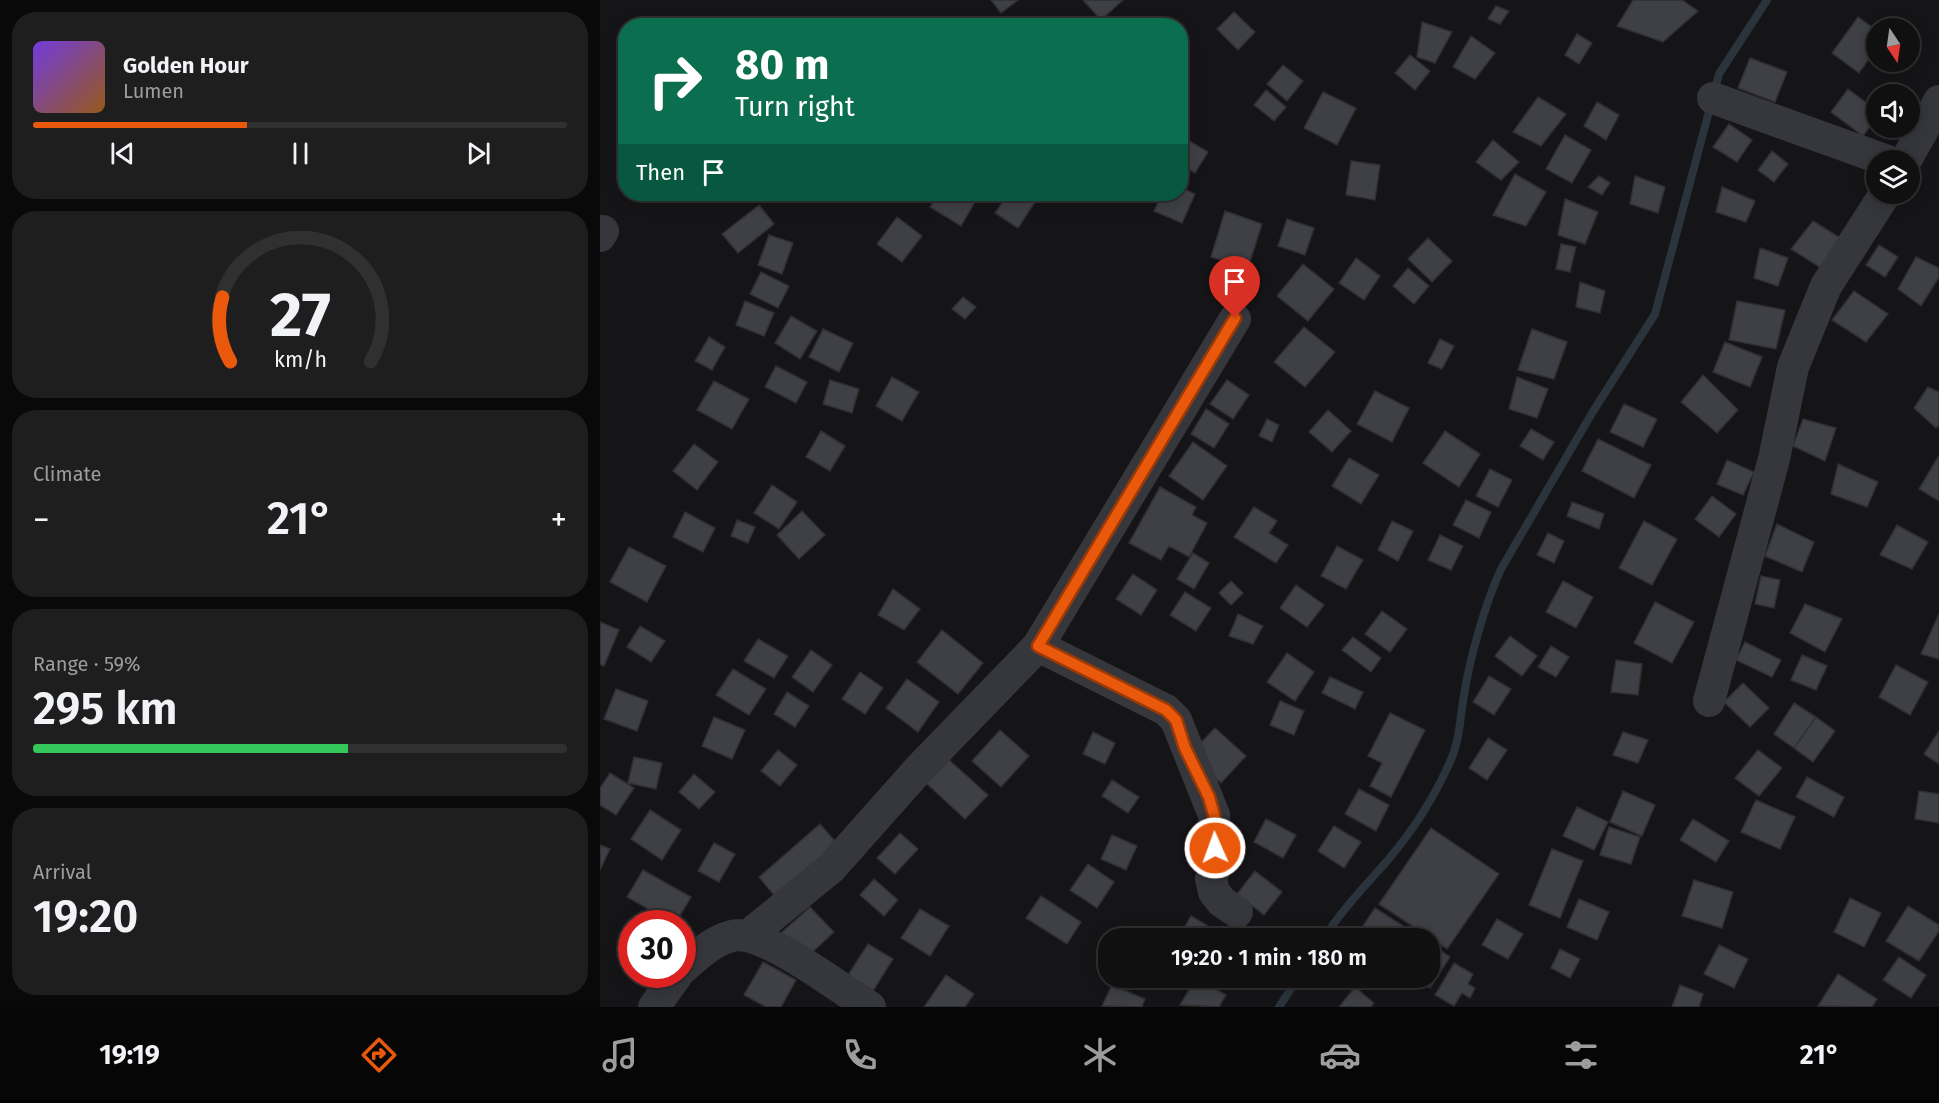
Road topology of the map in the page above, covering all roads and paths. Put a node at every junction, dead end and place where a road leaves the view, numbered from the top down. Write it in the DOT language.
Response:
graph roads {
  1 [pos="1713,98"];
  2 [pos="1939,100"];
  3 [pos="1912,150"];
  4 [pos="1866,153"];
  5 [pos="1879,204"];
  6 [pos="1235,318"];
  7 [pos="1038,646"];
  8 [pos="1709,701"];
  9 [pos="1237,912"];
  10 [pos="749,935"];
  11 [pos="696,958"];
  12 [pos="668,988"];
  13 [pos="654,1007"];
  14 [pos="870,1007"];
  1 -- 4 [label="street"];
  2 -- 3 [label="street"];
  5 -- 8 [label="street"];
  6 -- 7 [label="street"];
  7 -- 9 [label="street"];
  7 -- 10 [label="street"];
  10 -- 11 [label="street"];
  10 -- 14 [label="street"];
  12 -- 13 [label="street"];
}
